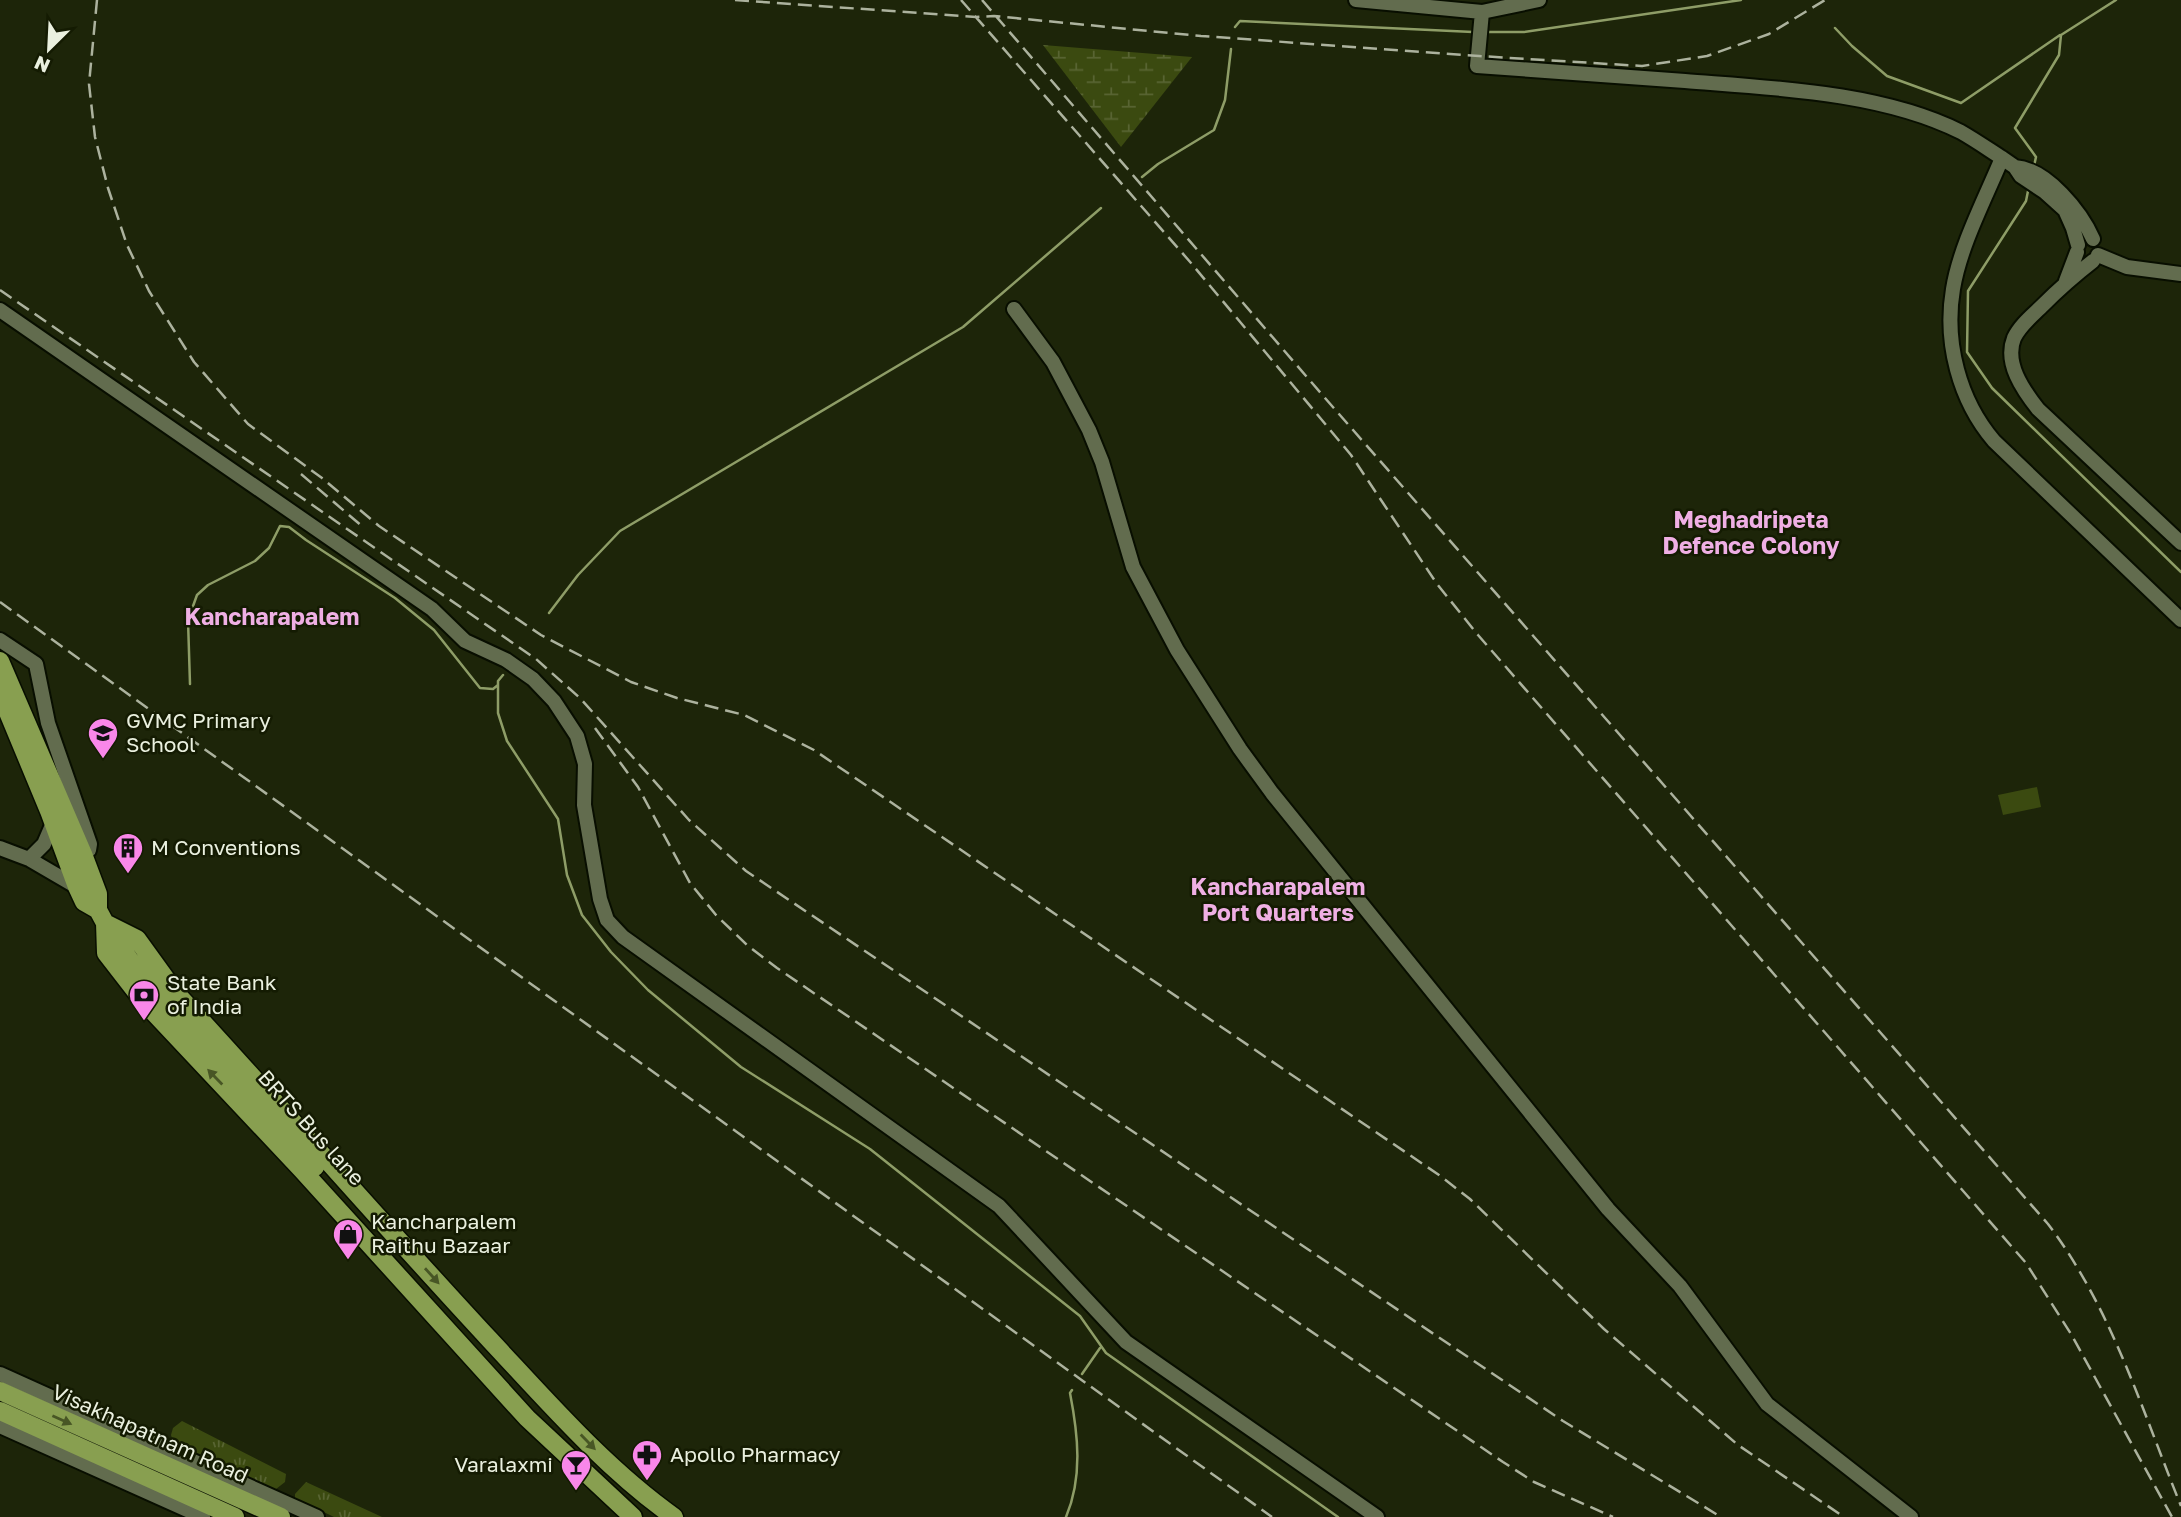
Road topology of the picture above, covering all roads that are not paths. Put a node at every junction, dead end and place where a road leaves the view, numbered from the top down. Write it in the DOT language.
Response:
graph roads {
  1 [pos="1356,0"];
  2 [pos="1539,0"];
  3 [pos="1482,12"];
  4 [pos="2002,158"];
  5 [pos="2046,187"];
  6 [pos="2093,239"];
  7 [pos="2077,249"];
  8 [pos="2096,258"];
  9 [pos="2181,274"];
  10 [pos="2065,282"];
  11 [pos="1014,309"];
  12 [pos="0,310"];
  13 [pos="2181,543"];
  14 [pos="2181,620"];
  15 [pos="0,640"];
  16 [pos="0,661"];
  17 [pos="0,693"];
  18 [pos="54,813"];
  19 [pos="0,848"];
  20 [pos="83,854"];
  21 [pos="29,859"];
  22 [pos="85,884"];
  23 [pos="101,917"];
  24 [pos="0,1374"];
  25 [pos="0,1391"];
  26 [pos="0,1411"];
  27 [pos="0,1426"];
  28 [pos="203,1517"];
  29 [pos="235,1517"];
  30 [pos="281,1517"];
  31 [pos="317,1517"];
  32 [pos="634,1517"];
  33 [pos="648,1517"];
  34 [pos="674,1517"];
  35 [pos="1377,1517"];
  36 [pos="1911,1517"];
  1 -- 3 [label="street"];
  2 -- 3 [label="street"];
  3 -- 4 [label="street"];
  4 -- 5 [label="street"];
  4 -- 14 [label="street"];
  5 -- 6 [label="street"];
  5 -- 7 [label="street"];
  6 -- 7 [label="street"];
  6 -- 8 [label="street"];
  7 -- 8 [label="street"];
  7 -- 10 [label="street"];
  8 -- 9 [label="street"];
  8 -- 10 [label="street"];
  10 -- 13 [label="street"];
  11 -- 36 [label="street"];
  12 -- 35 [label="street"];
  15 -- 20 [label="street"];
  16 -- 18 [label="main road"];
  17 -- 18 [label="main road"];
  18 -- 20 [label="main road"];
  18 -- 21 [label="street"];
  18 -- 22 [label="main road"];
  19 -- 21 [label="street"];
  20 -- 22 [label="main road"];
  21 -- 22 [label="street"];
  22 -- 23 [label="main road"];
  32 -- 23 [label="main road, one-way"];
  23 -- 33 [label="main road, BRTS Bus lane"];
  23 -- 34 [label="main road, one-way"];
  24 -- 31 [label="street"];
  25 -- 30 [label="main road, Visakhapatnam Road, one-way"];
  26 -- 29 [label="main road"];
  27 -- 28 [label="street"];
}
